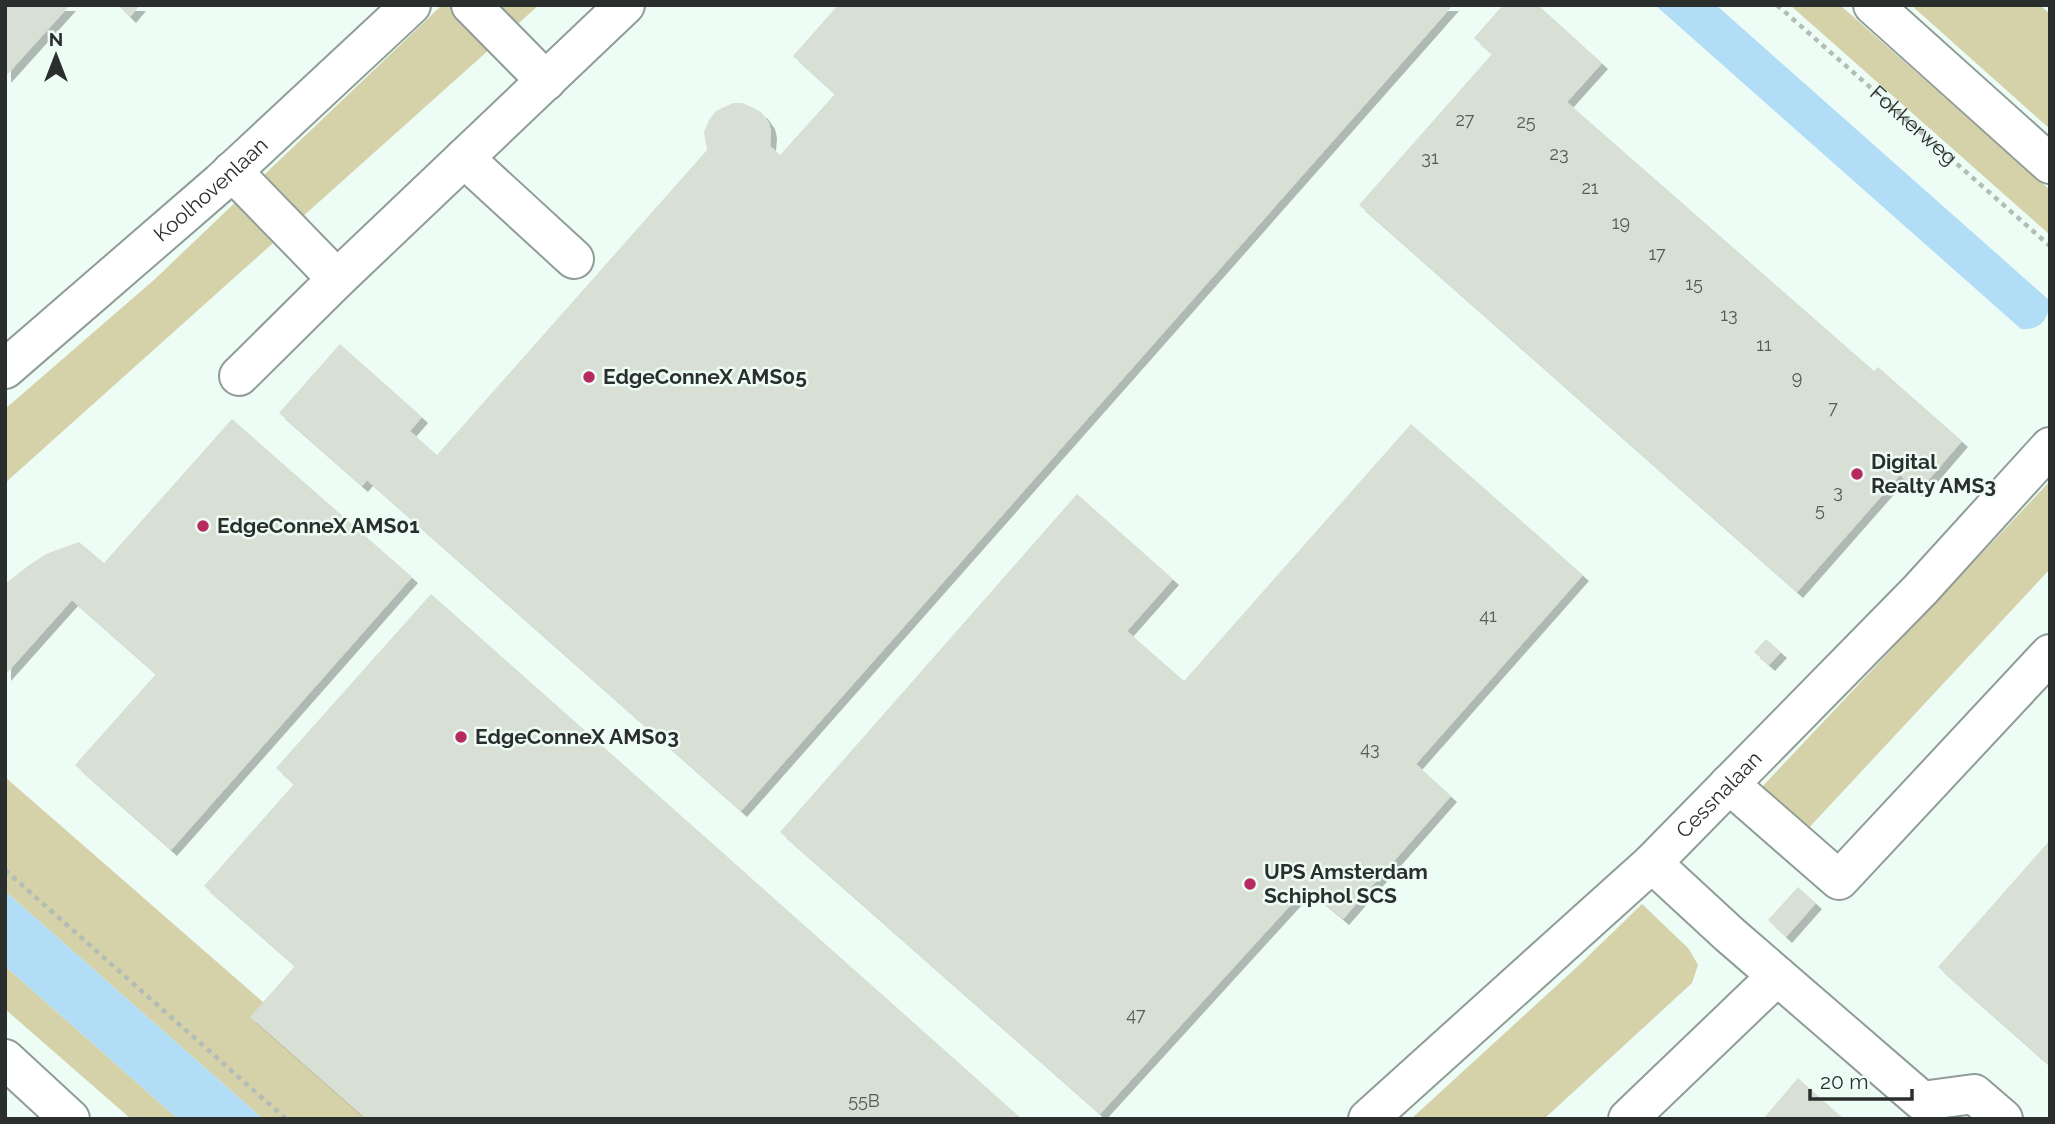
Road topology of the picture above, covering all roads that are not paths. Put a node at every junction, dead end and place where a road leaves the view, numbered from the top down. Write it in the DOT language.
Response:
graph roads {
  1 [pos="411,5"];
  2 [pos="471,5"];
  3 [pos="625,5"];
  4 [pos="1873,5"];
  5 [pos="546,81"];
  6 [pos="464,158"];
  7 [pos="2050,164"];
  8 [pos="232,171"];
  9 [pos="574,258"];
  10 [pos="337,279"];
  11 [pos="5,369"];
  12 [pos="239,376"];
  13 [pos="2049,447"];
  14 [pos="2050,654"];
  15 [pos="1729,783"];
  16 [pos="1652,863"];
  17 [pos="1777,975"];
  18 [pos="5,1059"];
  19 [pos="71,1119"];
  20 [pos="1368,1119"];
  21 [pos="1628,1119"];
  22 [pos="2003,1119"];
  1 -- 8 [label="street, Koolhovenlaan"];
  2 -- 5 [label="street"];
  3 -- 5 [label="street"];
  4 -- 7 [label="street"];
  5 -- 6 [label="street"];
  6 -- 9 [label="street"];
  6 -- 10 [label="street"];
  8 -- 10 [label="street"];
  8 -- 11 [label="street, Koolhovenlaan"];
  10 -- 12 [label="street"];
  13 -- 15 [label="street, Cessnalaan"];
  14 -- 15 [label="street"];
  15 -- 16 [label="street, Cessnalaan"];
  16 -- 17 [label="street"];
  16 -- 20 [label="street, Cessnalaan"];
  17 -- 21 [label="street"];
  17 -- 22 [label="street"];
  18 -- 19 [label="street"];
}
